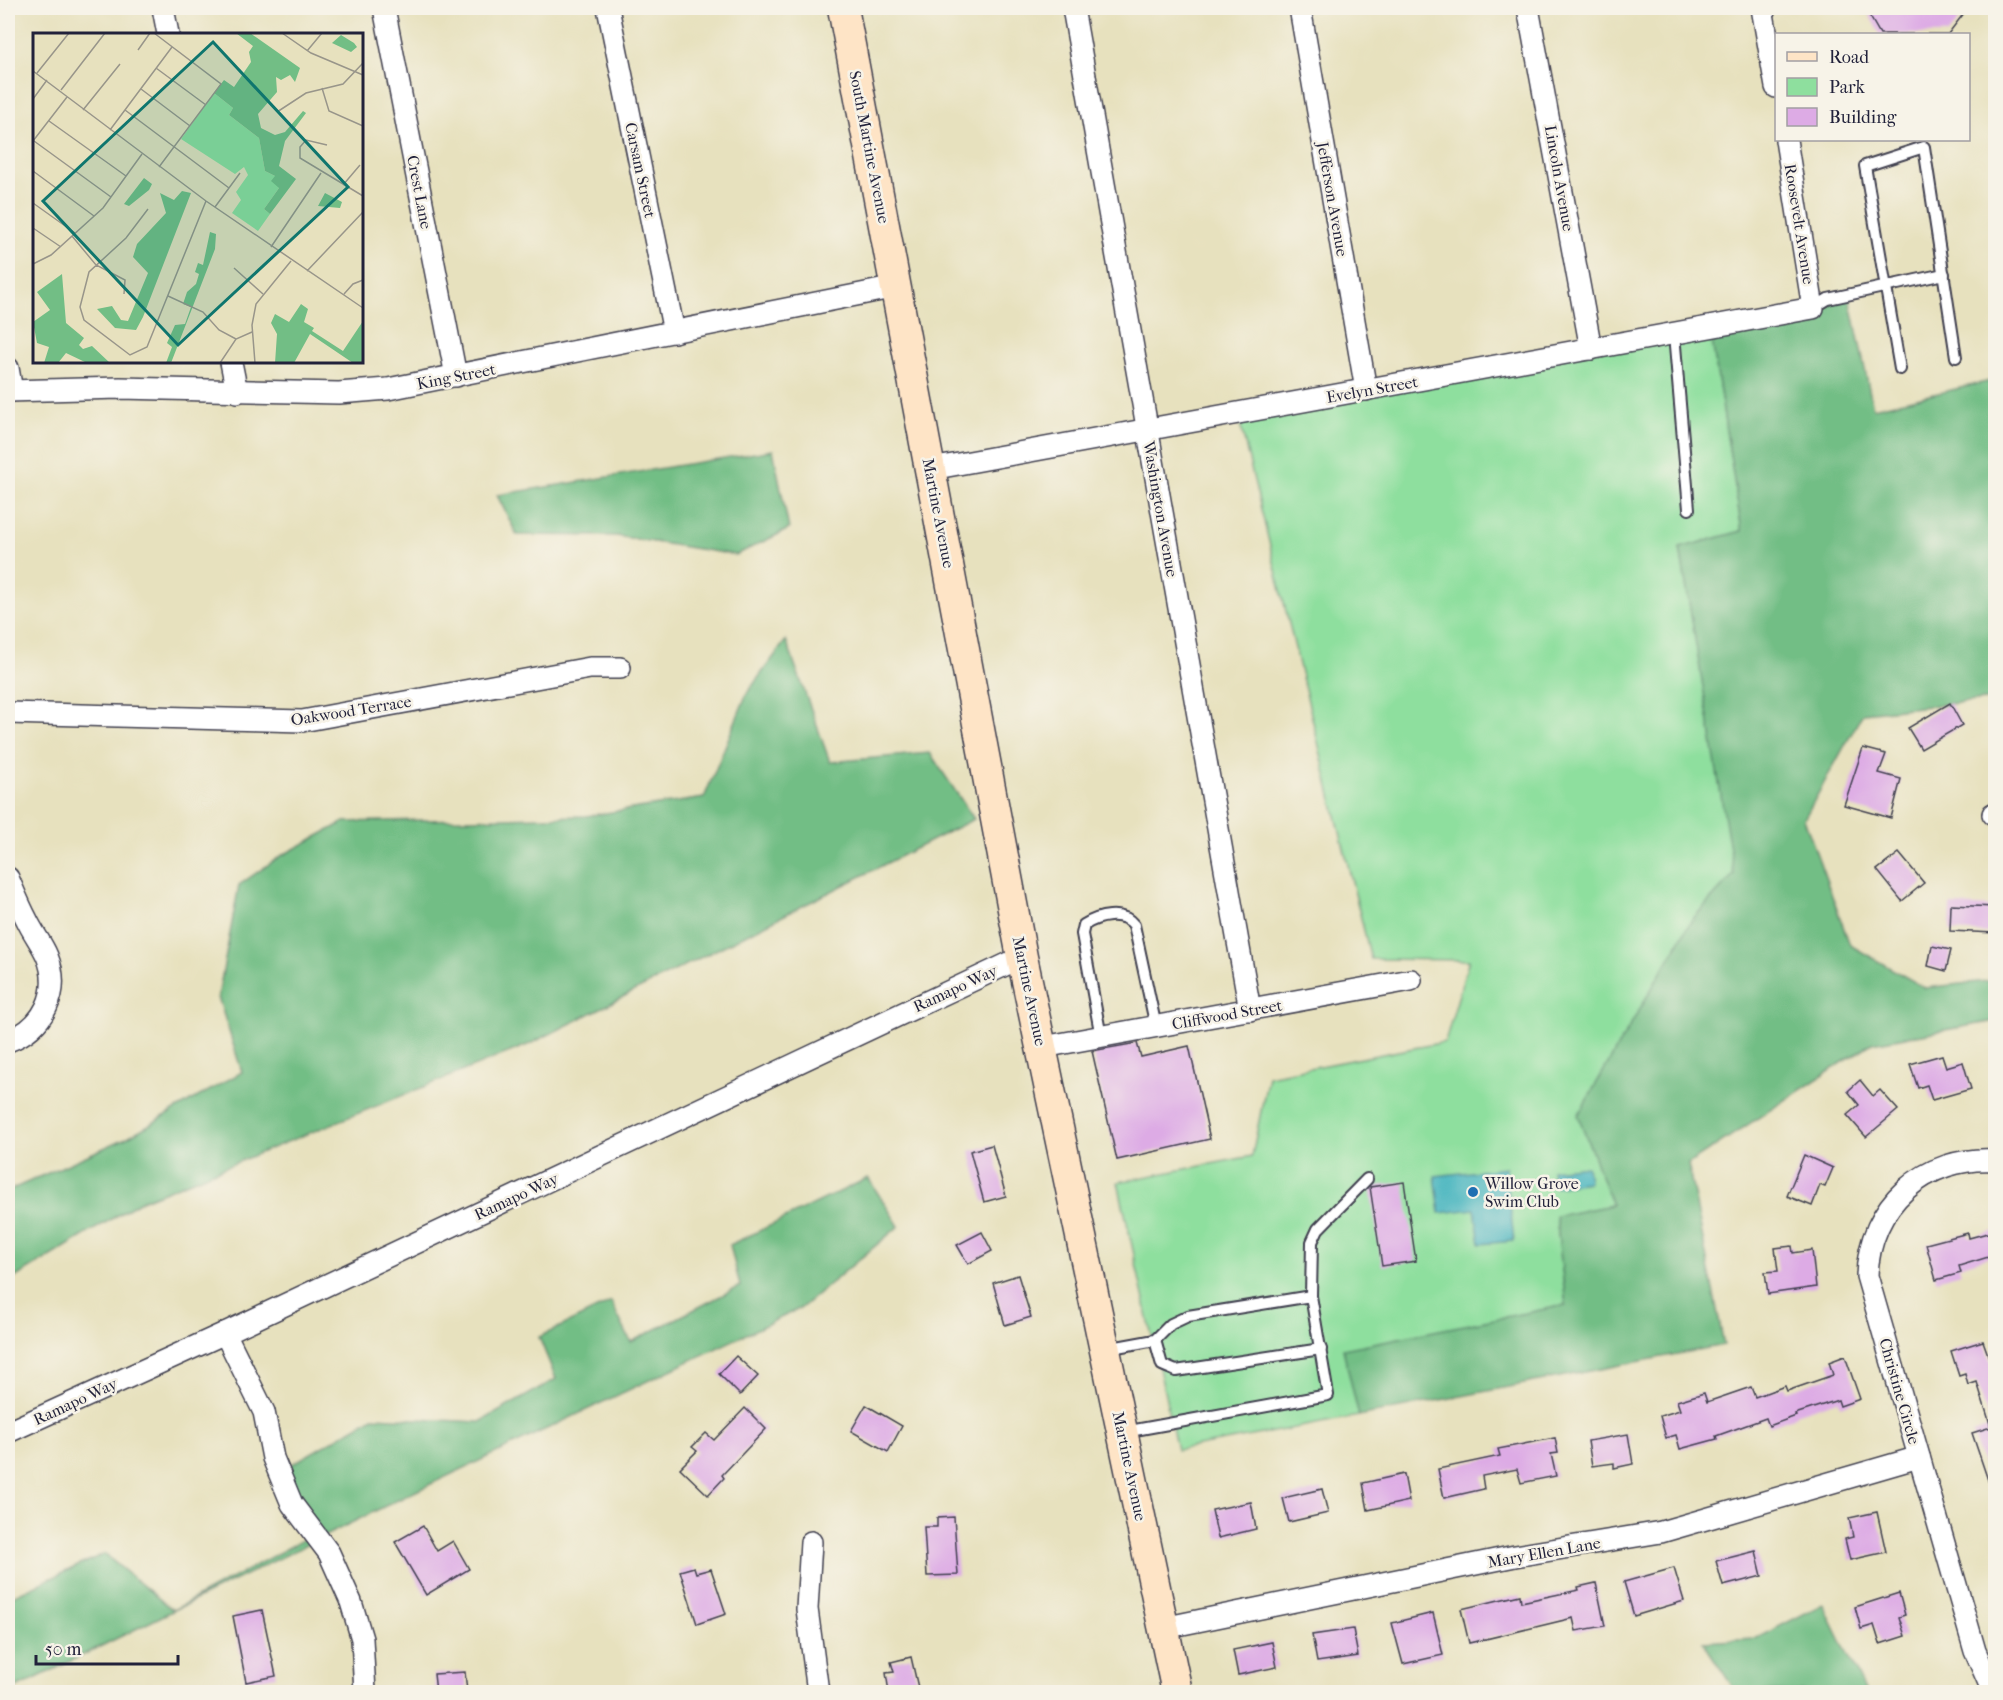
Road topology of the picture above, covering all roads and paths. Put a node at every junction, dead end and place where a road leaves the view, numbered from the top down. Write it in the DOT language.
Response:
graph roads {
  1 [pos="163,8"];
  2 [pos="384,8"];
  3 [pos="608,8"];
  4 [pos="843,8"];
  5 [pos="1073,8"];
  6 [pos="1300,8"];
  7 [pos="1528,8"];
  8 [pos="1762,8"];
  9 [pos="168,33"];
  10 [pos="1775,81"];
  11 [pos="1786,141"];
  12 [pos="1944,274"];
  13 [pos="896,286"];
  14 [pos="1885,286"];
  15 [pos="1813,308"];
  16 [pos="674,332"];
  17 [pos="1674,334"];
  18 [pos="1591,349"];
  19 [pos="1956,357"];
  20 [pos="231,363"];
  21 [pos="8,368"];
  22 [pos="1900,369"];
  23 [pos="456,376"];
  24 [pos="1366,390"];
  25 [pos="10,391"];
  26 [pos="237,392"];
  27 [pos="1147,430"];
  28 [pos="931,469"];
  29 [pos="1689,509"];
  30 [pos="620,668"];
  31 [pos="8,713"];
  32 [pos="8,878"];
  33 [pos="1022,957"];
  34 [pos="1412,980"];
  35 [pos="1250,1010"];
  36 [pos="1156,1027"];
  37 [pos="1101,1037"];
  38 [pos="8,1041"];
  39 [pos="1043,1047"];
  40 [pos="1995,1160"];
  41 [pos="1367,1179"];
  42 [pos="1311,1296"];
  43 [pos="225,1333"];
  44 [pos="1155,1340"];
  45 [pos="1105,1349"];
  46 [pos="1321,1349"];
  47 [pos="8,1432"];
  48 [pos="1122,1432"];
  49 [pos="1919,1457"];
  50 [pos="811,1542"];
  51 [pos="1163,1628"];
  52 [pos="1987,1661"];
  53 [pos="365,1692"];
  54 [pos="818,1692"];
  55 [pos="1177,1692"];
  56 [pos="1993,1692"];
  1 -- 9 [label="street"];
  2 -- 23 [label="street, Crest Lane"];
  3 -- 16 [label="street, Carsam Street"];
  4 -- 13 [label="main road, South Martine Avenue"];
  5 -- 27 [label="street, Washington Avenue"];
  6 -- 24 [label="street, Jefferson Avenue"];
  7 -- 18 [label="street, Lincoln Avenue"];
  8 -- 10 [label="street"];
  11 -- 15 [label="street, Roosevelt Avenue"];
  12 -- 14 [label="lane"];
  12 -- 14 [label="lane"];
  12 -- 19 [label="lane"];
  13 -- 16 [label="street, King Street"];
  13 -- 28 [label="main road, Martine Avenue"];
  14 -- 15 [label="lane"];
  14 -- 22 [label="lane"];
  15 -- 17 [label="street, Evelyn Street"];
  16 -- 23 [label="street, King Street"];
  17 -- 18 [label="street, Evelyn Street"];
  17 -- 29 [label="lane"];
  18 -- 24 [label="street, Evelyn Street"];
  20 -- 26 [label="street"];
  21 -- 25 [label="street"];
  23 -- 26 [label="street, King Street"];
  24 -- 27 [label="street, Evelyn Street"];
  25 -- 26 [label="street, King Street"];
  27 -- 28 [label="street, Evelyn Street"];
  27 -- 35 [label="street, Washington Avenue"];
  28 -- 33 [label="main road, Martine Avenue"];
  30 -- 31 [label="street, Oakwood Terrace"];
  32 -- 38 [label="street"];
  33 -- 39 [label="main road, Martine Avenue"];
  33 -- 43 [label="street, Ramapo Way"];
  34 -- 35 [label="street, Cliffwood Street"];
  35 -- 36 [label="street, Cliffwood Street"];
  36 -- 37 [label="street, Cliffwood Street"];
  36 -- 37 [label="lane"];
  37 -- 39 [label="street, Cliffwood Street"];
  39 -- 45 [label="main road, Martine Avenue"];
  40 -- 49 [label="street, Christine Circle"];
  41 -- 42 [label="lane"];
  42 -- 44 [label="lane"];
  42 -- 46 [label="lane"];
  43 -- 47 [label="street, Ramapo Way"];
  43 -- 53 [label="street"];
  44 -- 45 [label="lane"];
  44 -- 46 [label="lane"];
  45 -- 48 [label="main road, Martine Avenue"];
  46 -- 48 [label="lane"];
  48 -- 51 [label="main road, Martine Avenue"];
  49 -- 51 [label="street, Mary Ellen Lane"];
  49 -- 52 [label="street, Christine Circle"];
  50 -- 54 [label="street"];
  51 -- 55 [label="main road, Martine Avenue"];
  52 -- 56 [label="street, Christine Circle"];
}
